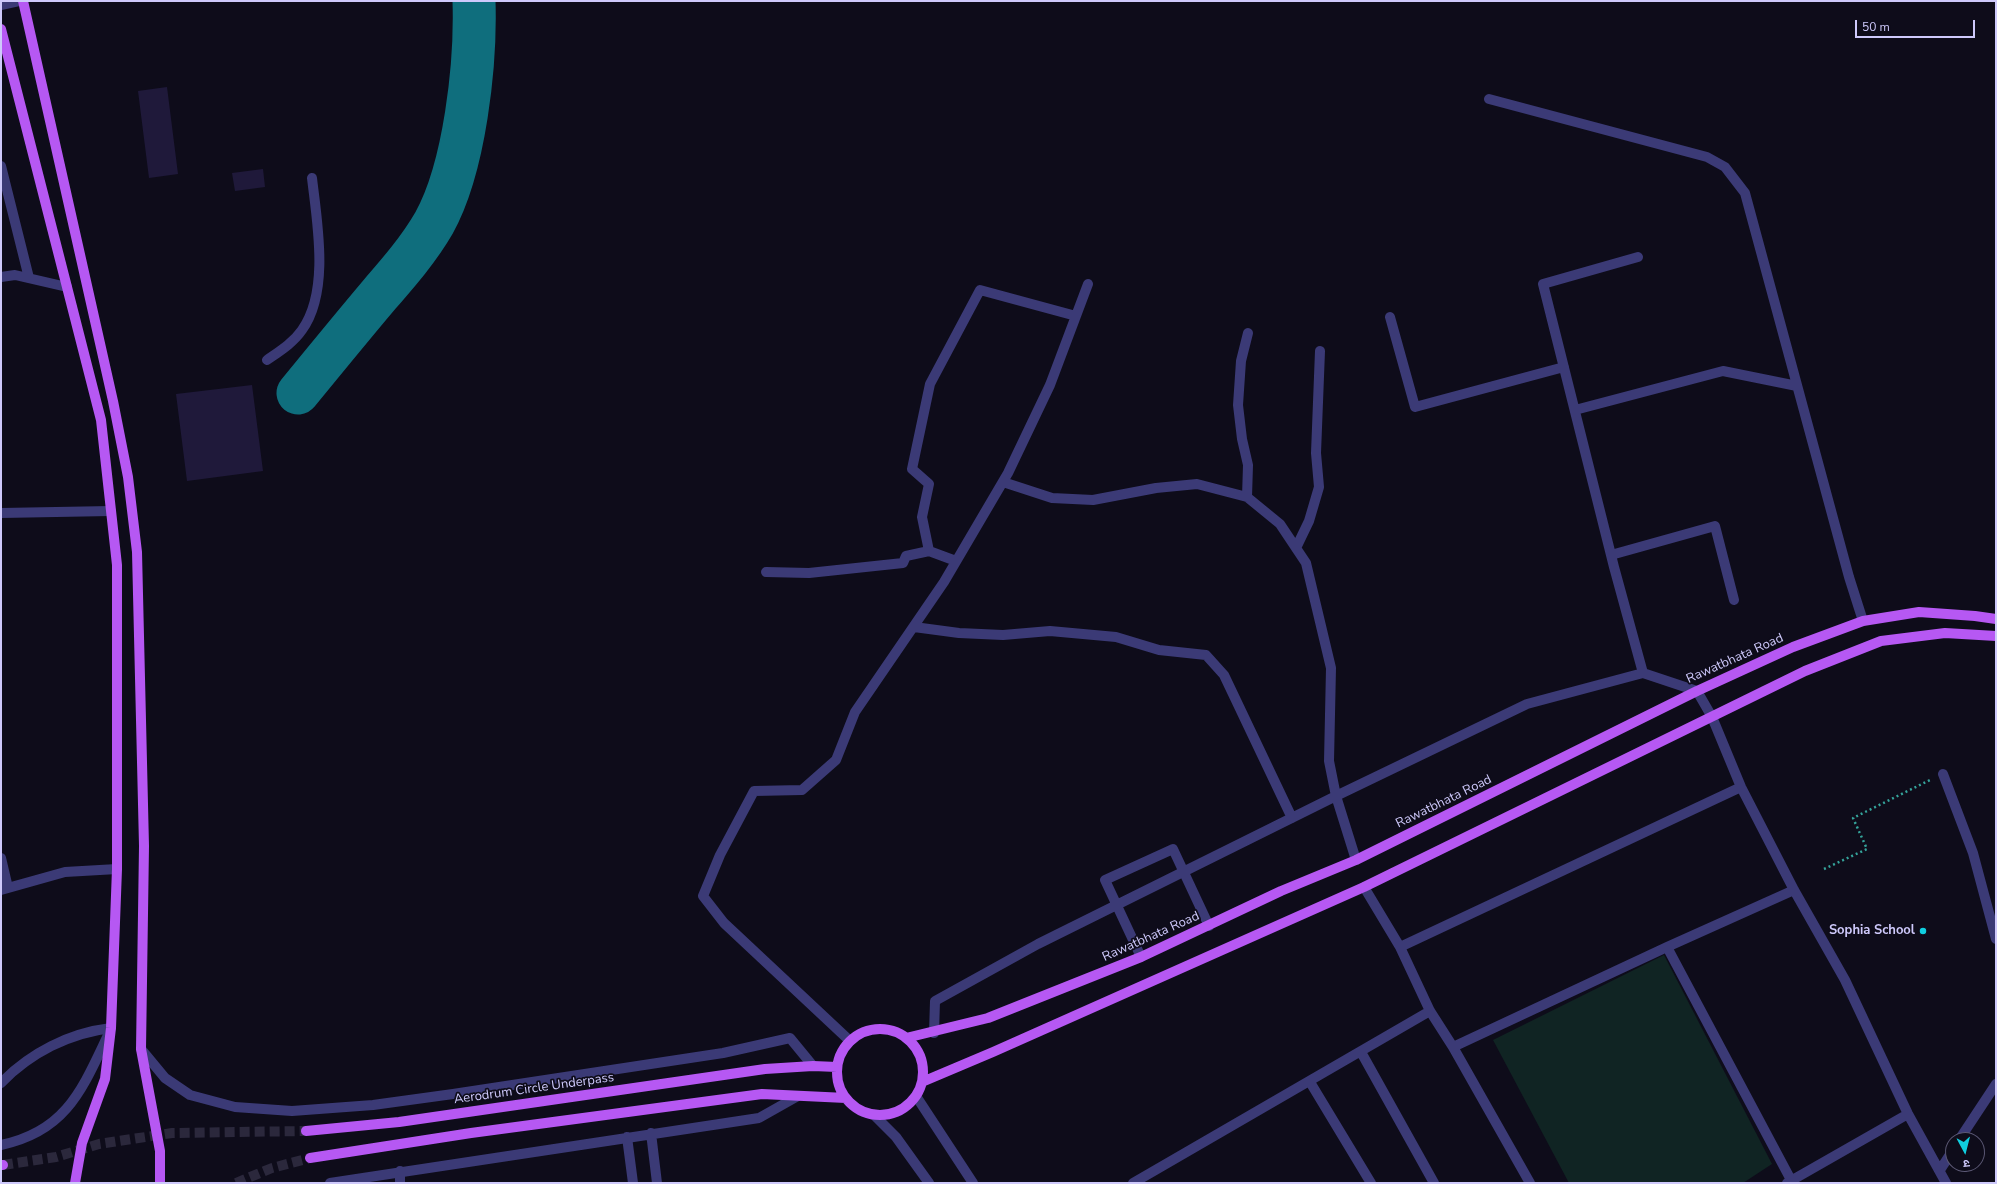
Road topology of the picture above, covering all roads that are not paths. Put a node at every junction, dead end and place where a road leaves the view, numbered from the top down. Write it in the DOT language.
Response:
graph roads {
  1 [pos="19,1"];
  2 [pos="23,1"];
  3 [pos="1,5"];
  4 [pos="1,29"];
  5 [pos="1489,99"];
  6 [pos="1,166"];
  7 [pos="312,178"];
  8 [pos="1638,257"];
  9 [pos="1,277"];
  10 [pos="29,278"];
  11 [pos="1088,284"];
  12 [pos="67,287"];
  13 [pos="1076,316"];
  14 [pos="1390,317"];
  15 [pos="1248,333"];
  16 [pos="1320,351"];
  17 [pos="267,360"];
  18 [pos="1564,366"];
  19 [pos="1797,386"];
  20 [pos="1575,410"];
  21 [pos="1003,482"];
  22 [pos="1246,497"];
  23 [pos="111,511"];
  24 [pos="1,513"];
  25 [pos="1296,548"];
  26 [pos="929,551"];
  27 [pos="1611,555"];
  28 [pos="956,561"];
  29 [pos="766,572"];
  30 [pos="1734,600"];
  31 [pos="1996,620"];
  32 [pos="1863,621"];
  33 [pos="914,628"];
  34 [pos="1996,636"];
  35 [pos="1643,673"];
  36 [pos="1696,691"];
  37 [pos="1712,717"];
  38 [pos="1943,774"];
  39 [pos="1741,787"];
  40 [pos="1336,796"];
  41 [pos="1292,818"];
  42 [pos="1,858"];
  43 [pos="1356,860"];
  44 [pos="117,869"];
  45 [pos="1185,871"];
  46 [pos="1364,887"];
  47 [pos="5,889"];
  48 [pos="1794,890"];
  49 [pos="1115,906"];
  50 [pos="1209,926"];
  51 [pos="1996,939"];
  52 [pos="1400,947"];
  53 [pos="1667,947"];
  54 [pos="1141,957"];
  55 [pos="1430,1012"];
  56 [pos="111,1028"];
  57 [pos="934,1033"];
  58 [pos="906,1038"];
  59 [pos="850,1041"];
  60 [pos="1454,1047"];
  61 [pos="141,1049"];
  62 [pos="1361,1052"];
  63 [pos="813,1066"];
  64 [pos="837,1067"];
  65 [pos="922,1082"];
  66 [pos="1310,1082"];
  67 [pos="1,1083"];
  68 [pos="1996,1084"];
  69 [pos="798,1096"];
  70 [pos="916,1096"];
  71 [pos="846,1098"];
  72 [pos="1908,1114"];
  73 [pos="874,1115"];
  74 [pos="306,1131"];
  75 [pos="1964,1132"];
  76 [pos="651,1133"];
  77 [pos="626,1137"];
  78 [pos="1,1145"];
  79 [pos="310,1158"];
  80 [pos="1945,1162"];
  81 [pos="1940,1170"];
  82 [pos="400,1171"];
  83 [pos="1789,1182"];
  84 [pos="74,1183"];
  85 [pos="160,1183"];
  86 [pos="330,1183"];
  87 [pos="400,1183"];
  88 [pos="633,1183"];
  89 [pos="657,1183"];
  90 [pos="929,1183"];
  91 [pos="973,1183"];
  92 [pos="1133,1183"];
  93 [pos="1371,1183"];
  94 [pos="1434,1183"];
  95 [pos="1530,1183"];
  96 [pos="1946,1183"];
  1 -- 3 [label="street"];
  2 -- 61 [label="main road"];
  4 -- 12 [label="main road"];
  5 -- 19 [label="street"];
  6 -- 10 [label="street"];
  7 -- 17 [label="street"];
  8 -- 18 [label="street"];
  9 -- 10 [label="street"];
  10 -- 12 [label="street"];
  11 -- 13 [label="street"];
  12 -- 23 [label="main road"];
  13 -- 21 [label="street"];
  13 -- 26 [label="street"];
  14 -- 18 [label="street"];
  15 -- 22 [label="street"];
  16 -- 25 [label="street"];
  18 -- 20 [label="street"];
  19 -- 20 [label="street"];
  19 -- 32 [label="street"];
  20 -- 27 [label="street"];
  21 -- 22 [label="street"];
  21 -- 28 [label="street"];
  22 -- 25 [label="street"];
  23 -- 24 [label="street"];
  23 -- 44 [label="main road"];
  25 -- 40 [label="street"];
  26 -- 28 [label="street"];
  26 -- 29 [label="street"];
  27 -- 30 [label="street"];
  27 -- 35 [label="street"];
  28 -- 33 [label="street"];
  31 -- 32 [label="main road, Rawatbhata Road"];
  32 -- 36 [label="main road, Rawatbhata Road"];
  33 -- 41 [label="street"];
  33 -- 59 [label="street"];
  34 -- 37 [label="main road"];
  35 -- 36 [label="street"];
  35 -- 40 [label="street"];
  36 -- 37 [label="street"];
  36 -- 43 [label="main road, Rawatbhata Road"];
  37 -- 39 [label="street"];
  37 -- 46 [label="main road"];
  38 -- 51 [label="street"];
  39 -- 48 [label="street"];
  39 -- 52 [label="street"];
  40 -- 41 [label="street"];
  40 -- 43 [label="street"];
  41 -- 45 [label="street"];
  42 -- 47 [label="street"];
  43 -- 50 [label="main road, Rawatbhata Road"];
  44 -- 47 [label="street"];
  44 -- 56 [label="main road"];
  45 -- 49 [label="street"];
  45 -- 49 [label="street"];
  45 -- 50 [label="street"];
  46 -- 52 [label="street"];
  46 -- 65 [label="main road"];
  48 -- 53 [label="street"];
  48 -- 72 [label="street"];
  49 -- 54 [label="street"];
  49 -- 57 [label="street"];
  50 -- 54 [label="main road, Rawatbhata Road"];
  52 -- 55 [label="street"];
  53 -- 60 [label="street"];
  53 -- 83 [label="street"];
  54 -- 57 [label="main road, Rawatbhata Road"];
  55 -- 60 [label="street"];
  55 -- 62 [label="street"];
  56 -- 67 [label="street"];
  56 -- 78 [label="street"];
  56 -- 84 [label="main road"];
  57 -- 58 [label="main road, Rawatbhata Road"];
  58 -- 59 [label="main road"];
  58 -- 65 [label="main road"];
  59 -- 64 [label="main road"];
  60 -- 95 [label="street"];
  61 -- 63 [label="street"];
  61 -- 85 [label="main road"];
  62 -- 66 [label="street"];
  62 -- 94 [label="street"];
  63 -- 64 [label="main road, Aerodrum Circle Underpass"];
  63 -- 74 [label="main road, Aerodrum Circle Underpass"];
  64 -- 71 [label="main road"];
  65 -- 70 [label="main road"];
  66 -- 92 [label="street"];
  66 -- 93 [label="street"];
  68 -- 75 [label="street"];
  69 -- 71 [label="main road"];
  69 -- 76 [label="street"];
  69 -- 79 [label="main road"];
  70 -- 73 [label="main road"];
  70 -- 91 [label="street"];
  71 -- 73 [label="main road"];
  72 -- 81 [label="street"];
  72 -- 83 [label="street"];
  73 -- 90 [label="street"];
  76 -- 77 [label="street"];
  76 -- 89 [label="street"];
  77 -- 82 [label="street"];
  77 -- 88 [label="street"];
  80 -- 81 [label="street"];
  81 -- 96 [label="street"];
  82 -- 86 [label="street"];
  82 -- 87 [label="street"];
}
